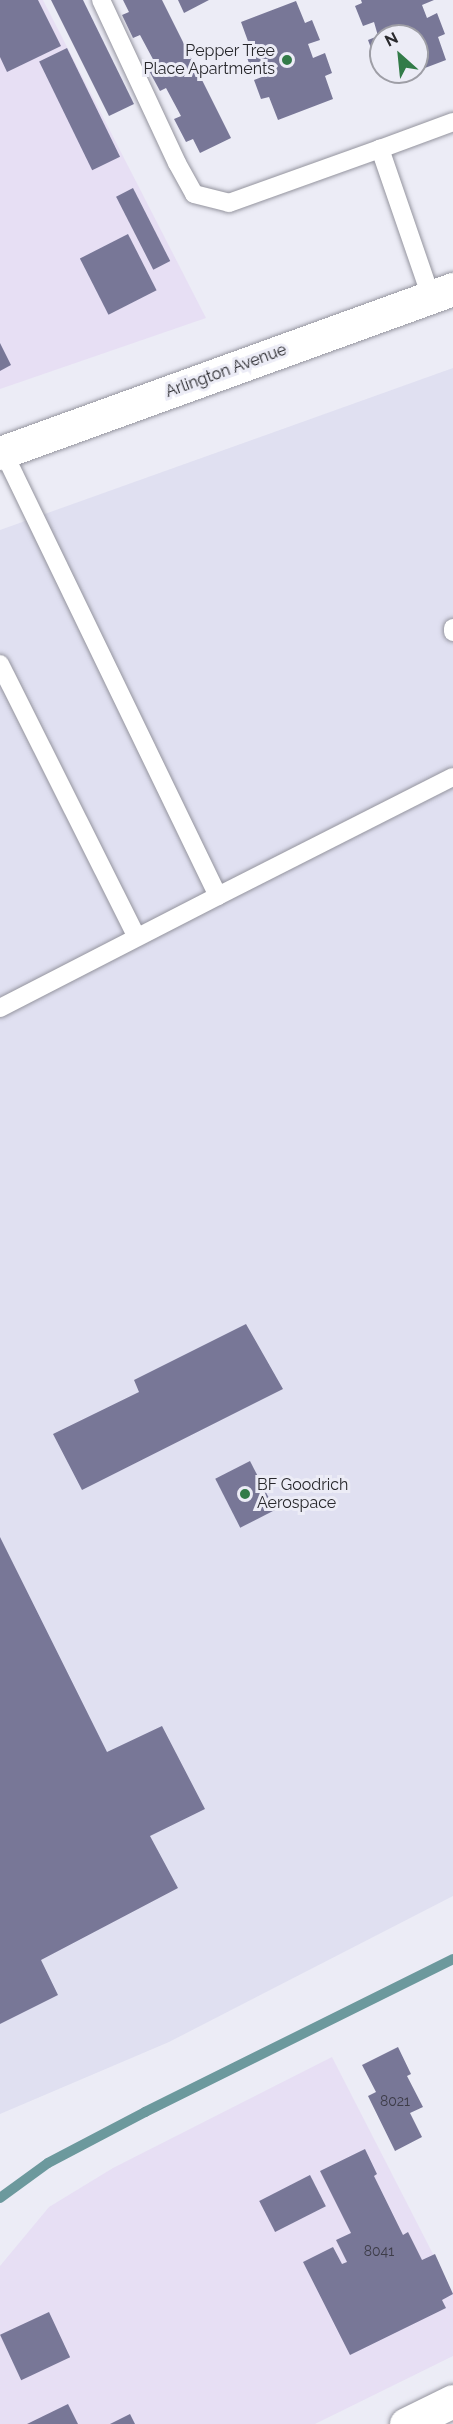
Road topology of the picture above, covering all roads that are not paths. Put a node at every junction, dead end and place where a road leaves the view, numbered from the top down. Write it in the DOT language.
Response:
graph roads {
  1 [pos="101,0"];
  2 [pos="453,122"];
  3 [pos="380,149"];
  4 [pos="442,293"];
  5 [pos="2,453"];
  6 [pos="0,664"];
  7 [pos="453,777"];
  8 [pos="218,896"];
  9 [pos="137,937"];
  10 [pos="0,1008"];
  11 [pos="453,2401"];
  12 [pos="406,2424"];
  1 -- 3 [label="lane"];
  2 -- 3 [label="lane"];
  3 -- 4 [label="lane"];
  4 -- 5 [label="main road, Arlington Avenue"];
  5 -- 8 [label="lane"];
  6 -- 9 [label="lane"];
  7 -- 8 [label="lane"];
  8 -- 9 [label="lane"];
  9 -- 10 [label="lane"];
  11 -- 12 [label="main road"];
}
